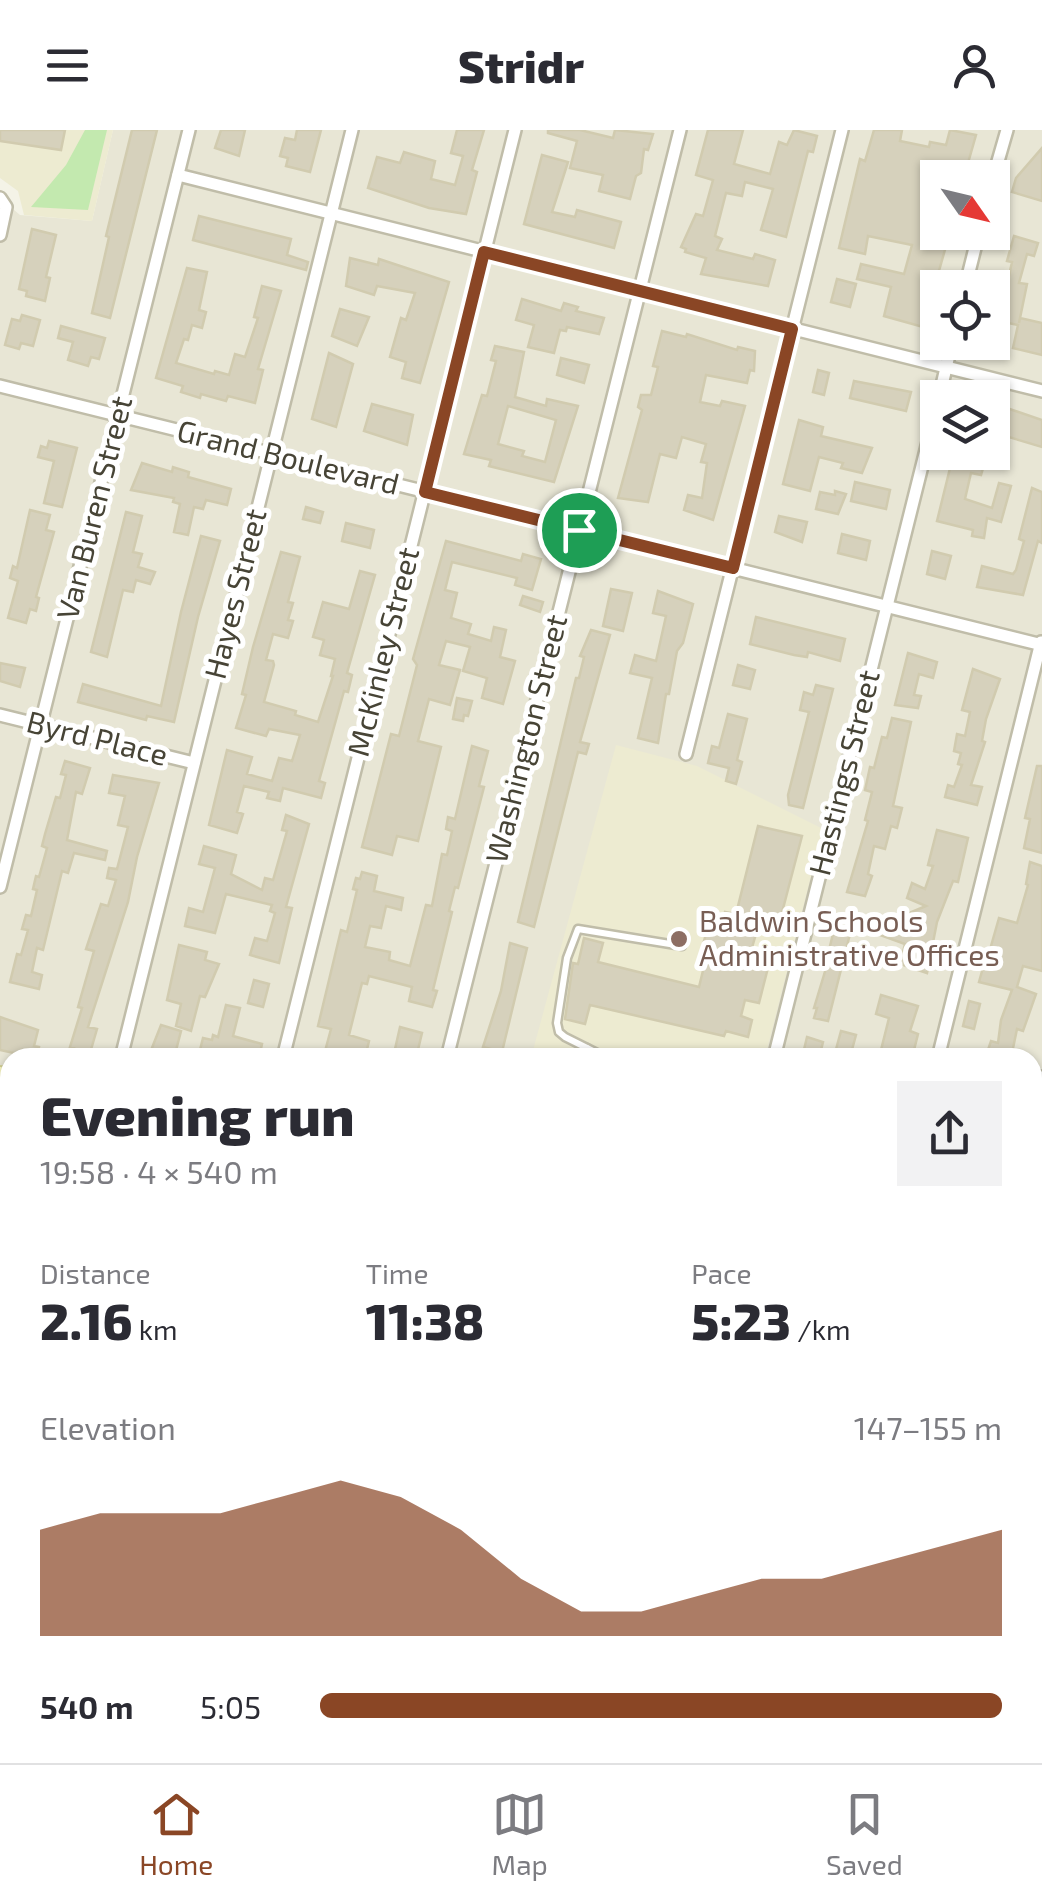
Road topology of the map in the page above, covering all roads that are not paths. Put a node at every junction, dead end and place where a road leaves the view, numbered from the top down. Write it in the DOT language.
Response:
graph roads {
  1 [pos="190,130"];
  2 [pos="352,130"];
  3 [pos="514,130"];
  4 [pos="680,130"];
  5 [pos="842,130"];
  6 [pos="1006,130"];
  7 [pos="998,160"];
  8 [pos="178,174"];
  9 [pos="0,198"];
  10 [pos="332,213"];
  11 [pos="0,235"];
  12 [pos="484,252"];
  13 [pos="641,291"];
  14 [pos="792,329"];
  15 [pos="948,360"];
  16 [pos="946,367"];
  17 [pos="943,380"];
  18 [pos="0,386"];
  19 [pos="1042,391"];
  20 [pos="118,415"];
  21 [pos="271,454"];
  22 [pos="920,470"];
  23 [pos="425,492"];
  24 [pos="579,530"];
  25 [pos="733,568"];
  26 [pos="886,606"];
  27 [pos="1041,642"];
  28 [pos="0,716"];
  29 [pos="40,726"];
  30 [pos="686,754"];
  31 [pos="194,764"];
  32 [pos="0,887"];
  33 [pos="682,946"];
  34 [pos="123,1048"];
  35 [pos="286,1048"];
  36 [pos="450,1048"];
  37 [pos="587,1048"];
  38 [pos="776,1048"];
  39 [pos="940,1048"];
  1 -- 8 [label="street, Van Buren Street"];
  2 -- 10 [label="street, Hayes Street"];
  3 -- 12 [label="street, McKinley Street"];
  4 -- 13 [label="street, Washington Street"];
  5 -- 14 [label="street"];
  6 -- 7 [label="street"];
  8 -- 10 [label="street"];
  8 -- 20 [label="street, Van Buren Street"];
  9 -- 11 [label="street"];
  10 -- 12 [label="street"];
  10 -- 21 [label="street, Hayes Street"];
  12 -- 13 [label="street"];
  12 -- 23 [label="street, McKinley Street"];
  13 -- 14 [label="street"];
  13 -- 24 [label="street, Washington Street"];
  14 -- 16 [label="street"];
  14 -- 25 [label="street"];
  15 -- 16 [label="street, Hastings Street"];
  16 -- 17 [label="street, Hastings Street"];
  16 -- 19 [label="street"];
  18 -- 20 [label="street, Grand Boulevard"];
  20 -- 21 [label="street, Grand Boulevard"];
  20 -- 29 [label="street, Van Buren Street"];
  21 -- 23 [label="street, Grand Boulevard"];
  21 -- 31 [label="street, Hayes Street"];
  22 -- 26 [label="street, Hastings Street"];
  23 -- 24 [label="street, Grand Boulevard"];
  23 -- 35 [label="street, McKinley Street"];
  24 -- 25 [label="street, Grand Boulevard"];
  24 -- 36 [label="street, Washington Street"];
  25 -- 26 [label="street, Grand Boulevard"];
  25 -- 30 [label="street"];
  26 -- 27 [label="street, Grand Boulevard"];
  26 -- 38 [label="street, Hastings Street"];
  27 -- 39 [label="street"];
  28 -- 29 [label="street, Byrd Place"];
  29 -- 31 [label="street, Byrd Place"];
  29 -- 32 [label="street, Van Buren Street"];
  31 -- 34 [label="street, Hayes Street"];
  33 -- 37 [label="lane"];
}
